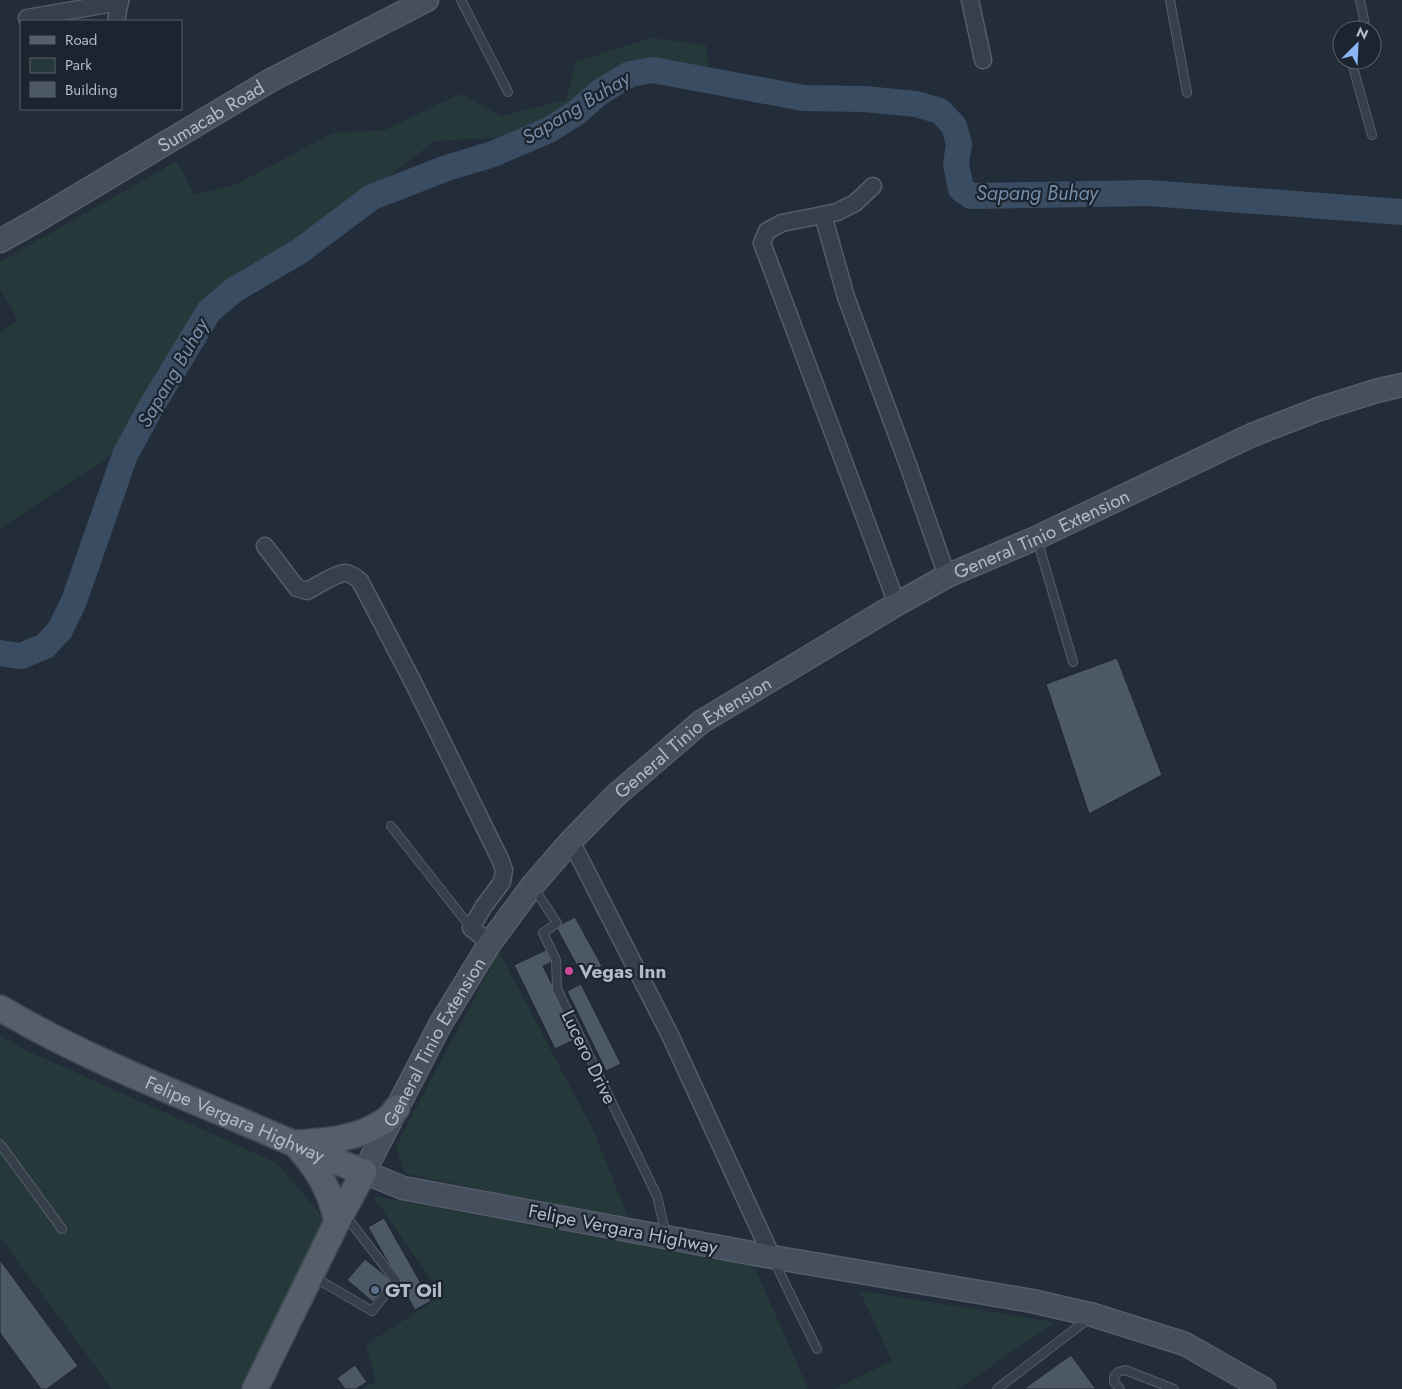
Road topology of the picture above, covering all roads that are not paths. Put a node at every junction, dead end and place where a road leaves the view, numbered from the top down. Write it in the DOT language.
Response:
graph roads {
  1 [pos="427,0"];
  2 [pos="461,0"];
  3 [pos="970,0"];
  4 [pos="1170,0"];
  5 [pos="1360,0"];
  6 [pos="120,1"];
  7 [pos="27,18"];
  8 [pos="116,20"];
  9 [pos="1364,20"];
  10 [pos="983,60"];
  11 [pos="1355,70"];
  12 [pos="508,92"];
  13 [pos="1187,93"];
  14 [pos="1372,135"];
  15 [pos="873,186"];
  16 [pos="823,215"];
  17 [pos="0,241"];
  18 [pos="1402,385"];
  19 [pos="1036,538"];
  20 [pos="265,546"];
  21 [pos="947,576"];
  22 [pos="898,604"];
  23 [pos="1073,662"];
  24 [pos="390,826"];
  25 [pos="571,841"];
  26 [pos="532,886"];
  27 [pos="471,928"];
  28 [pos="490,943"];
  29 [pos="0,1008"];
  30 [pos="397,1108"];
  31 [pos="295,1143"];
  32 [pos="0,1144"];
  33 [pos="364,1172"];
  34 [pos="340,1216"];
  35 [pos="62,1229"];
  36 [pos="667,1237"];
  37 [pos="772,1257"];
  38 [pos="310,1275"];
  39 [pos="1093,1315"];
  40 [pos="817,1350"];
  41 [pos="255,1389"];
  42 [pos="997,1389"];
  43 [pos="1120,1389"];
  44 [pos="1174,1389"];
  45 [pos="1264,1389"];
  1 -- 17 [label="street, Sumacab Road"];
  2 -- 12 [label="lane"];
  3 -- 10 [label="street"];
  4 -- 13 [label="lane"];
  5 -- 9 [label="lane"];
  6 -- 7 [label="street"];
  6 -- 8 [label="street"];
  11 -- 14 [label="lane"];
  15 -- 16 [label="street"];
  16 -- 21 [label="street"];
  16 -- 22 [label="street"];
  18 -- 19 [label="street, General Tinio Extension"];
  19 -- 21 [label="street, General Tinio Extension"];
  19 -- 23 [label="lane"];
  20 -- 27 [label="street"];
  21 -- 22 [label="street, General Tinio Extension"];
  22 -- 25 [label="street, General Tinio Extension"];
  24 -- 27 [label="lane"];
  25 -- 26 [label="street, General Tinio Extension"];
  25 -- 37 [label="street"];
  26 -- 28 [label="street, General Tinio Extension"];
  26 -- 36 [label="lane, Lucero Drive"];
  27 -- 28 [label="street"];
  28 -- 30 [label="street, General Tinio Extension"];
  29 -- 31 [label="main road, Felipe Vergara Highway"];
  30 -- 31 [label="main road"];
  30 -- 33 [label="street, General Tinio Extension"];
  31 -- 33 [label="main road, Felipe Vergara Highway"];
  31 -- 34 [label="main road"];
  32 -- 35 [label="lane"];
  33 -- 34 [label="main road, General Tinio Extension"];
  33 -- 36 [label="street, Felipe Vergara Highway"];
  34 -- 38 [label="main road, General Tinio Extension"];
  34 -- 38 [label="lane"];
  36 -- 37 [label="street, Felipe Vergara Highway"];
  37 -- 39 [label="street, Felipe Vergara Highway"];
  37 -- 40 [label="lane"];
  38 -- 41 [label="main road, General Tinio Extension"];
  39 -- 42 [label="lane"];
  39 -- 45 [label="street, Felipe Vergara Highway"];
  43 -- 44 [label="lane"];
}
